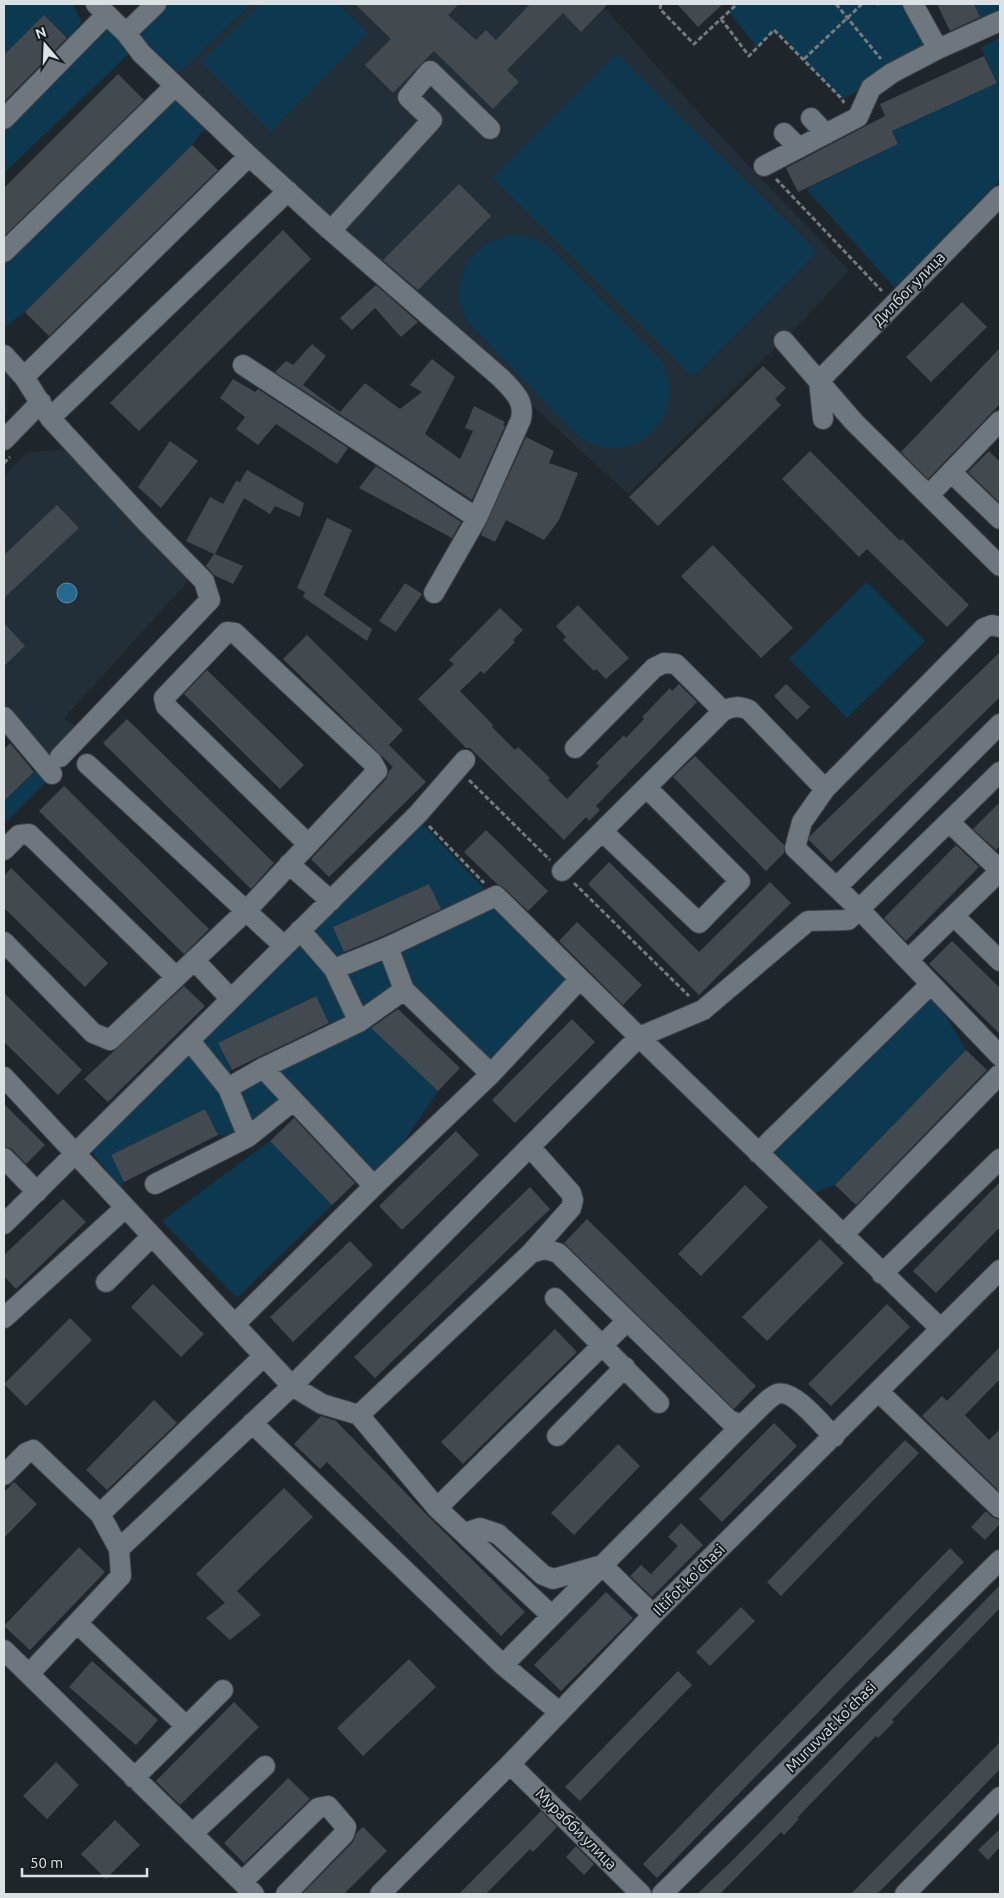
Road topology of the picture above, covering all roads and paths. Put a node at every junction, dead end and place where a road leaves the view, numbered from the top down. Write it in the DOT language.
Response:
graph roads {
  1 [pos="156,4"];
  2 [pos="661,4"];
  3 [pos="737,4"];
  4 [pos="836,4"];
  5 [pos="862,4"];
  6 [pos="913,4"];
  7 [pos="101,9"];
  8 [pos="847,18"];
  9 [pos="721,19"];
  10 [pos="1000,21"];
  11 [pos="126,33"];
  12 [pos="938,49"];
  13 [pos="804,58"];
  14 [pos="892,73"];
  15 [pos="175,86"];
  16 [pos="811,118"];
  17 [pos="4,119"];
  18 [pos="851,122"];
  19 [pos="490,129"];
  20 [pos="784,133"];
  21 [pos="826,134"];
  22 [pos="799,148"];
  23 [pos="249,156"];
  24 [pos="764,166"];
  25 [pos="288,192"];
  26 [pos="1000,196"];
  27 [pos="329,229"];
  28 [pos="4,252"];
  29 [pos="894,304"];
  30 [pos="784,341"];
  31 [pos="4,355"];
  32 [pos="243,365"];
  33 [pos="24,377"];
  34 [pos="819,381"];
  35 [pos="46,410"];
  36 [pos="823,419"];
  37 [pos="999,424"];
  38 [pos="4,440"];
  39 [pos="951,472"];
  40 [pos="929,495"];
  41 [pos="478,518"];
  42 [pos="1000,520"];
  43 [pos="1000,566"];
  44 [pos="434,594"];
  45 [pos="1000,626"];
  46 [pos="723,711"];
  47 [pos="4,718"];
  48 [pos="1000,724"];
  49 [pos="575,748"];
  50 [pos="87,764"];
  51 [pos="462,764"];
  52 [pos="1000,772"];
  53 [pos="647,788"];
  54 [pos="825,789"];
  55 [pos="418,814"];
  56 [pos="949,822"];
  57 [pos="603,832"];
  58 [pos="308,844"];
  59 [pos="4,850"];
  60 [pos="289,864"];
  61 [pos="562,871"];
  62 [pos="1000,871"];
  63 [pos="837,887"];
  64 [pos="496,896"];
  65 [pos="331,901"];
  66 [pos="859,909"];
  67 [pos="246,911"];
  68 [pos="954,916"];
  69 [pos="300,930"];
  70 [pos="4,942"];
  71 [pos="284,946"];
  72 [pos="388,947"];
  73 [pos="194,960"];
  74 [pos="908,960"];
  75 [pos="1000,961"];
  76 [pos="334,969"];
  77 [pos="176,977"];
  78 [pos="580,979"];
  79 [pos="931,984"];
  80 [pos="404,990"];
  81 [pos="231,999"];
  82 [pos="703,1010"];
  83 [pos="359,1022"];
  84 [pos="639,1037"];
  85 [pos="190,1041"];
  86 [pos="1000,1056"];
  87 [pos="263,1068"];
  88 [pos="491,1074"];
  89 [pos="1000,1074"];
  90 [pos="4,1077"];
  91 [pos="228,1088"];
  92 [pos="293,1101"];
  93 [pos="248,1137"];
  94 [pos="530,1147"];
  95 [pos="758,1153"];
  96 [pos="77,1154"];
  97 [pos="4,1158"];
  98 [pos="1000,1159"];
  99 [pos="155,1184"];
  100 [pos="374,1186"];
  101 [pos="37,1192"];
  102 [pos="126,1208"];
  103 [pos="4,1224"];
  104 [pos="842,1235"];
  105 [pos="152,1236"];
  106 [pos="530,1253"];
  107 [pos="1000,1270"];
  108 [pos="882,1274"];
  109 [pos="106,1282"];
  110 [pos="555,1298"];
  111 [pos="4,1318"];
  112 [pos="628,1321"];
  113 [pos="235,1324"];
  114 [pos="941,1329"];
  115 [pos="264,1356"];
  116 [pos="625,1368"];
  117 [pos="292,1386"];
  118 [pos="879,1392"];
  119 [pos="659,1403"];
  120 [pos="358,1415"];
  121 [pos="252,1423"];
  122 [pos="742,1425"];
  123 [pos="557,1436"];
  124 [pos="834,1437"];
  125 [pos="4,1475"];
  126 [pos="438,1508"];
  127 [pos="1000,1508"];
  128 [pos="100,1514"];
  129 [pos="465,1533"];
  130 [pos="119,1549"];
  131 [pos="1000,1560"];
  132 [pos="602,1565"];
  133 [pos="653,1615"];
  134 [pos="552,1616"];
  135 [pos="77,1623"];
  136 [pos="4,1650"];
  137 [pos="503,1665"];
  138 [pos="29,1674"];
  139 [pos="223,1690"];
  140 [pos="559,1712"];
  141 [pos="186,1726"];
  142 [pos="510,1764"];
  143 [pos="265,1766"];
  144 [pos="134,1778"];
  145 [pos="1000,1797"];
  146 [pos="192,1834"];
  147 [pos="248,1888"];
  148 [pos="286,1894"];
  149 [pos="380,1894"];
  150 [pos="641,1894"];
  151 [pos="662,1894"];
  152 [pos="905,1894"];
  1 -- 11 [label="street"];
  2 -- 9 [label="path"];
  3 -- 9 [label="path"];
  4 -- 8 [label="path"];
  5 -- 8 [label="path"];
  6 -- 12 [label="street"];
  7 -- 11 [label="street"];
  7 -- 17 [label="street"];
  8 -- 13 [label="path"];
  8 -- 14 [label="path"];
  9 -- 13 [label="path"];
  10 -- 12 [label="street"];
  11 -- 15 [label="street"];
  12 -- 14 [label="street"];
  13 -- 18 [label="path"];
  14 -- 18 [label="street"];
  15 -- 23 [label="street"];
  15 -- 28 [label="street"];
  16 -- 21 [label="street"];
  18 -- 21 [label="street"];
  19 -- 27 [label="street"];
  20 -- 22 [label="street"];
  21 -- 22 [label="street"];
  22 -- 24 [label="street"];
  23 -- 25 [label="street"];
  23 -- 33 [label="street"];
  24 -- 29 [label="path"];
  25 -- 27 [label="street"];
  25 -- 35 [label="street"];
  26 -- 29 [label="street, Дилбог улица"];
  27 -- 41 [label="street"];
  29 -- 34 [label="street, Дилбог улица"];
  30 -- 34 [label="street"];
  31 -- 33 [label="street"];
  32 -- 41 [label="street"];
  33 -- 35 [label="street"];
  34 -- 36 [label="street"];
  34 -- 40 [label="street"];
  35 -- 38 [label="street"];
  35 -- 47 [label="street"];
  37 -- 39 [label="street"];
  39 -- 40 [label="street"];
  39 -- 42 [label="street"];
  40 -- 43 [label="street"];
  41 -- 44 [label="street"];
  45 -- 54 [label="street"];
  46 -- 49 [label="street"];
  46 -- 53 [label="street"];
  46 -- 54 [label="street"];
  48 -- 63 [label="street"];
  50 -- 67 [label="street"];
  51 -- 55 [label="street"];
  51 -- 61 [label="path"];
  52 -- 56 [label="street"];
  53 -- 57 [label="street"];
  53 -- 57 [label="street"];
  54 -- 63 [label="street"];
  55 -- 64 [label="path"];
  55 -- 65 [label="street"];
  56 -- 62 [label="street"];
  56 -- 66 [label="street"];
  57 -- 61 [label="street"];
  58 -- 58 [label="street"];
  58 -- 60 [label="street"];
  59 -- 77 [label="street"];
  60 -- 65 [label="street"];
  60 -- 67 [label="street"];
  61 -- 82 [label="path"];
  62 -- 68 [label="street"];
  63 -- 66 [label="street"];
  64 -- 72 [label="street"];
  64 -- 78 [label="street"];
  65 -- 69 [label="street"];
  66 -- 74 [label="street"];
  66 -- 82 [label="street"];
  67 -- 71 [label="street"];
  67 -- 73 [label="street"];
  68 -- 74 [label="street"];
  68 -- 75 [label="street"];
  69 -- 71 [label="street"];
  69 -- 76 [label="street"];
  70 -- 77 [label="street"];
  71 -- 81 [label="street"];
  72 -- 76 [label="street"];
  72 -- 80 [label="street"];
  73 -- 77 [label="street"];
  73 -- 81 [label="street"];
  74 -- 79 [label="street"];
  76 -- 83 [label="street"];
  78 -- 84 [label="street"];
  78 -- 88 [label="street"];
  79 -- 86 [label="street"];
  79 -- 95 [label="street"];
  80 -- 83 [label="street"];
  80 -- 88 [label="street"];
  81 -- 85 [label="street"];
  82 -- 84 [label="street"];
  83 -- 87 [label="street"];
  84 -- 94 [label="street"];
  84 -- 95 [label="street"];
  85 -- 91 [label="street"];
  85 -- 96 [label="street"];
  87 -- 91 [label="street"];
  87 -- 92 [label="street"];
  88 -- 100 [label="street"];
  89 -- 104 [label="street"];
  90 -- 96 [label="street"];
  91 -- 93 [label="street"];
  92 -- 93 [label="street"];
  92 -- 100 [label="street"];
  93 -- 99 [label="street"];
  94 -- 106 [label="street"];
  94 -- 117 [label="street"];
  95 -- 104 [label="street"];
  96 -- 101 [label="street"];
  96 -- 102 [label="street"];
  97 -- 101 [label="street"];
  98 -- 108 [label="street"];
  100 -- 113 [label="street"];
  101 -- 103 [label="street"];
  102 -- 105 [label="street"];
  102 -- 111 [label="street"];
  104 -- 108 [label="street"];
  105 -- 109 [label="street"];
  105 -- 113 [label="street"];
  106 -- 112 [label="street"];
  106 -- 120 [label="street"];
  107 -- 114 [label="street, Iltifot ko'chasi"];
  108 -- 114 [label="street"];
  110 -- 116 [label="street"];
  112 -- 122 [label="street"];
  112 -- 126 [label="street"];
  113 -- 115 [label="street"];
  114 -- 118 [label="street, Iltifot ko'chasi"];
  115 -- 117 [label="street"];
  115 -- 128 [label="street"];
  116 -- 119 [label="street"];
  116 -- 123 [label="street"];
  117 -- 120 [label="street"];
  117 -- 121 [label="street"];
  118 -- 124 [label="street, Iltifot ko'chasi"];
  118 -- 127 [label="street"];
  120 -- 126 [label="street"];
  121 -- 130 [label="street"];
  121 -- 137 [label="street"];
  122 -- 124 [label="street"];
  122 -- 132 [label="street"];
  124 -- 133 [label="street, Iltifot ko'chasi"];
  125 -- 128 [label="street"];
  126 -- 129 [label="street"];
  128 -- 130 [label="street"];
  129 -- 132 [label="street"];
  129 -- 134 [label="street"];
  130 -- 135 [label="street"];
  131 -- 151 [label="street, Muruvvat ko'chasi"];
  132 -- 133 [label="street"];
  132 -- 134 [label="street"];
  133 -- 140 [label="street, Iltifot ko'chasi"];
  134 -- 137 [label="street"];
  135 -- 138 [label="street"];
  135 -- 141 [label="street"];
  136 -- 138 [label="street"];
  137 -- 140 [label="street"];
  138 -- 144 [label="street"];
  139 -- 141 [label="street"];
  140 -- 142 [label="street, Iltifot ko'chasi"];
  141 -- 144 [label="street"];
  142 -- 149 [label="street, Iltifot ko'chasi"];
  142 -- 150 [label="street, Мурабби улица"];
  143 -- 146 [label="street"];
  144 -- 146 [label="street"];
  145 -- 152 [label="street"];
  146 -- 147 [label="street"];
  147 -- 148 [label="street"];
}
